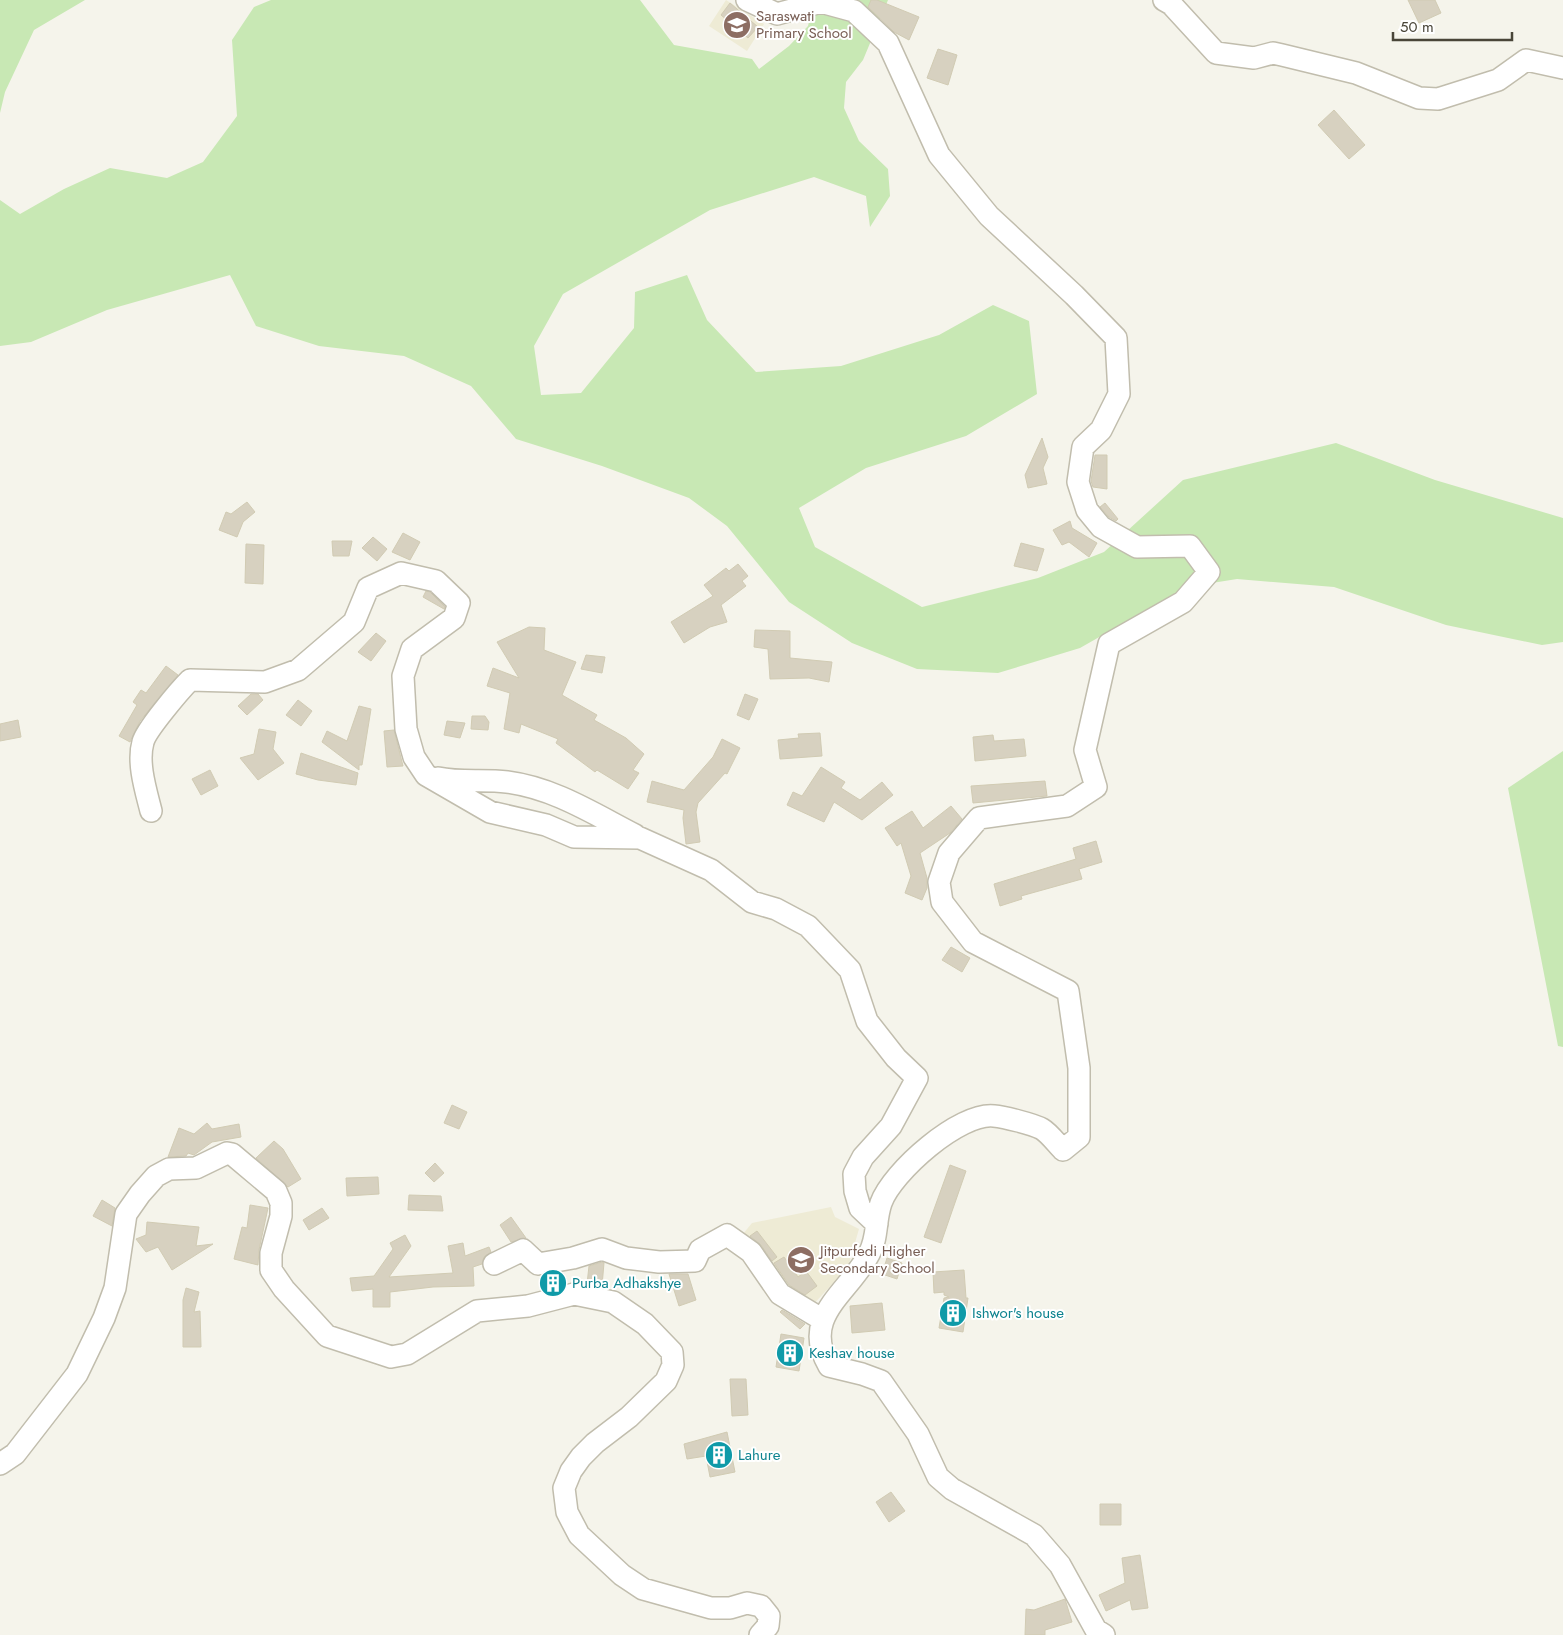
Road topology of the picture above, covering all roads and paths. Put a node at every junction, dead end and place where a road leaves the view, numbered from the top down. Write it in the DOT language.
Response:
graph roads {
  1 [pos="748,0"];
  2 [pos="1164,0"];
  3 [pos="1563,68"];
  4 [pos="426,775"];
  5 [pos="150,812"];
  6 [pos="640,838"];
  7 [pos="878,1224"];
  8 [pos="494,1264"];
  9 [pos="823,1320"];
  10 [pos="0,1464"];
  11 [pos="760,1635"];
  12 [pos="1104,1635"];
  1 -- 7 [label="street"];
  2 -- 3 [label="street"];
  4 -- 5 [label="street"];
  4 -- 6 [label="street"];
  4 -- 6 [label="street"];
  6 -- 7 [label="street"];
  7 -- 9 [label="street"];
  8 -- 9 [label="street"];
  9 -- 12 [label="street"];
  10 -- 11 [label="street"];
}
